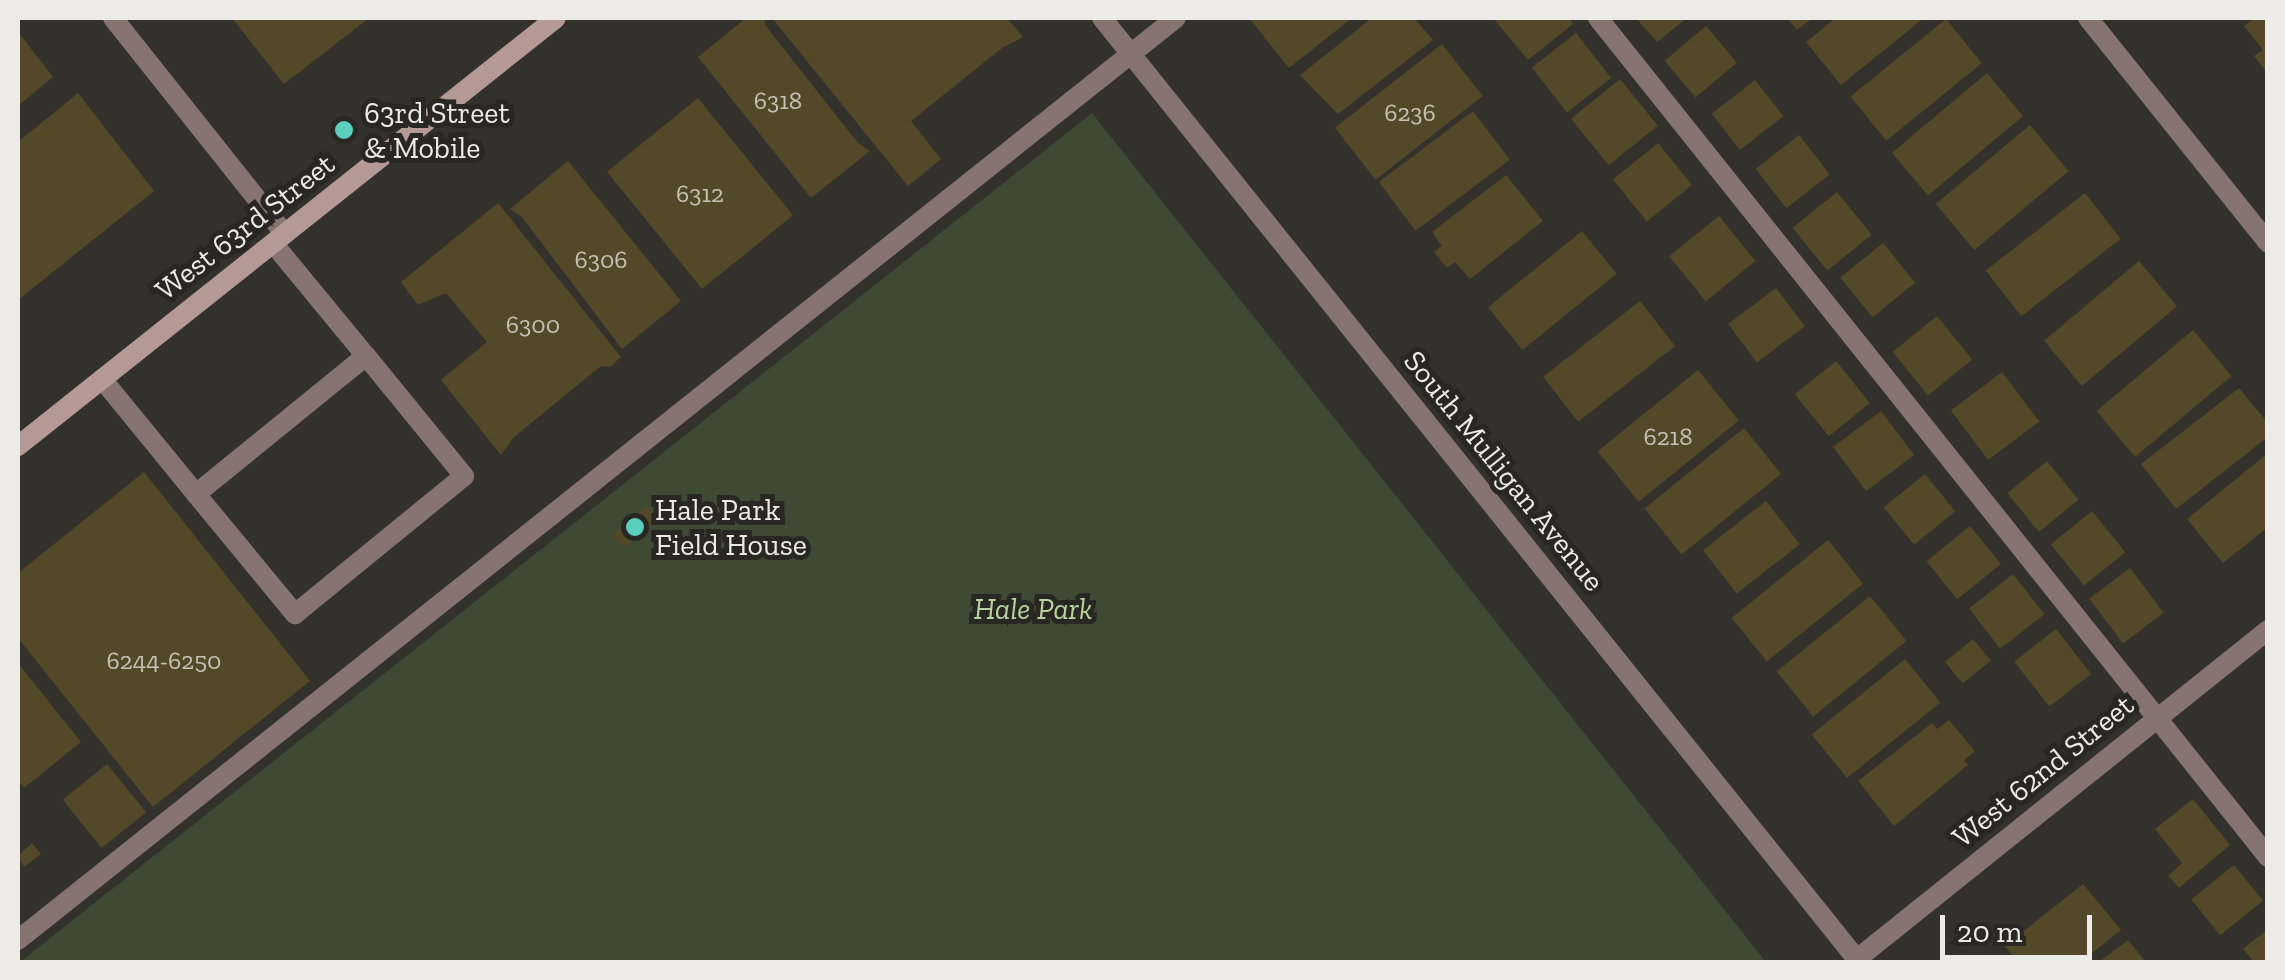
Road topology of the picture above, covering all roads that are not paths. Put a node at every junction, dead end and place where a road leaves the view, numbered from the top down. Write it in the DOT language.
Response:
graph roads {
  1 [pos="113,18"];
  2 [pos="556,18"];
  3 [pos="1102,18"];
  4 [pos="1176,18"];
  5 [pos="1598,18"];
  6 [pos="2088,18"];
  7 [pos="1131,54"];
  8 [pos="279,238"];
  9 [pos="2268,243"];
  10 [pos="366,356"];
  11 [pos="102,379"];
  12 [pos="18,446"];
  13 [pos="196,494"];
  14 [pos="2268,630"];
  15 [pos="2157,718"];
  16 [pos="2268,857"];
  17 [pos="18,940"];
  18 [pos="1858,961"];
  1 -- 8 [label="street"];
  2 -- 8 [label="main road, West 63rd Street"];
  3 -- 7 [label="street, South Mulligan Avenue"];
  4 -- 7 [label="street"];
  5 -- 15 [label="street"];
  6 -- 9 [label="street"];
  7 -- 17 [label="street"];
  7 -- 18 [label="street, South Mulligan Avenue"];
  8 -- 10 [label="street"];
  8 -- 11 [label="main road, West 63rd Street"];
  10 -- 13 [label="street"];
  10 -- 13 [label="street"];
  11 -- 12 [label="main road, West 63rd Street"];
  11 -- 13 [label="street"];
  14 -- 15 [label="street, West 62nd Street"];
  15 -- 16 [label="street"];
  15 -- 18 [label="street, West 62nd Street"];
}
